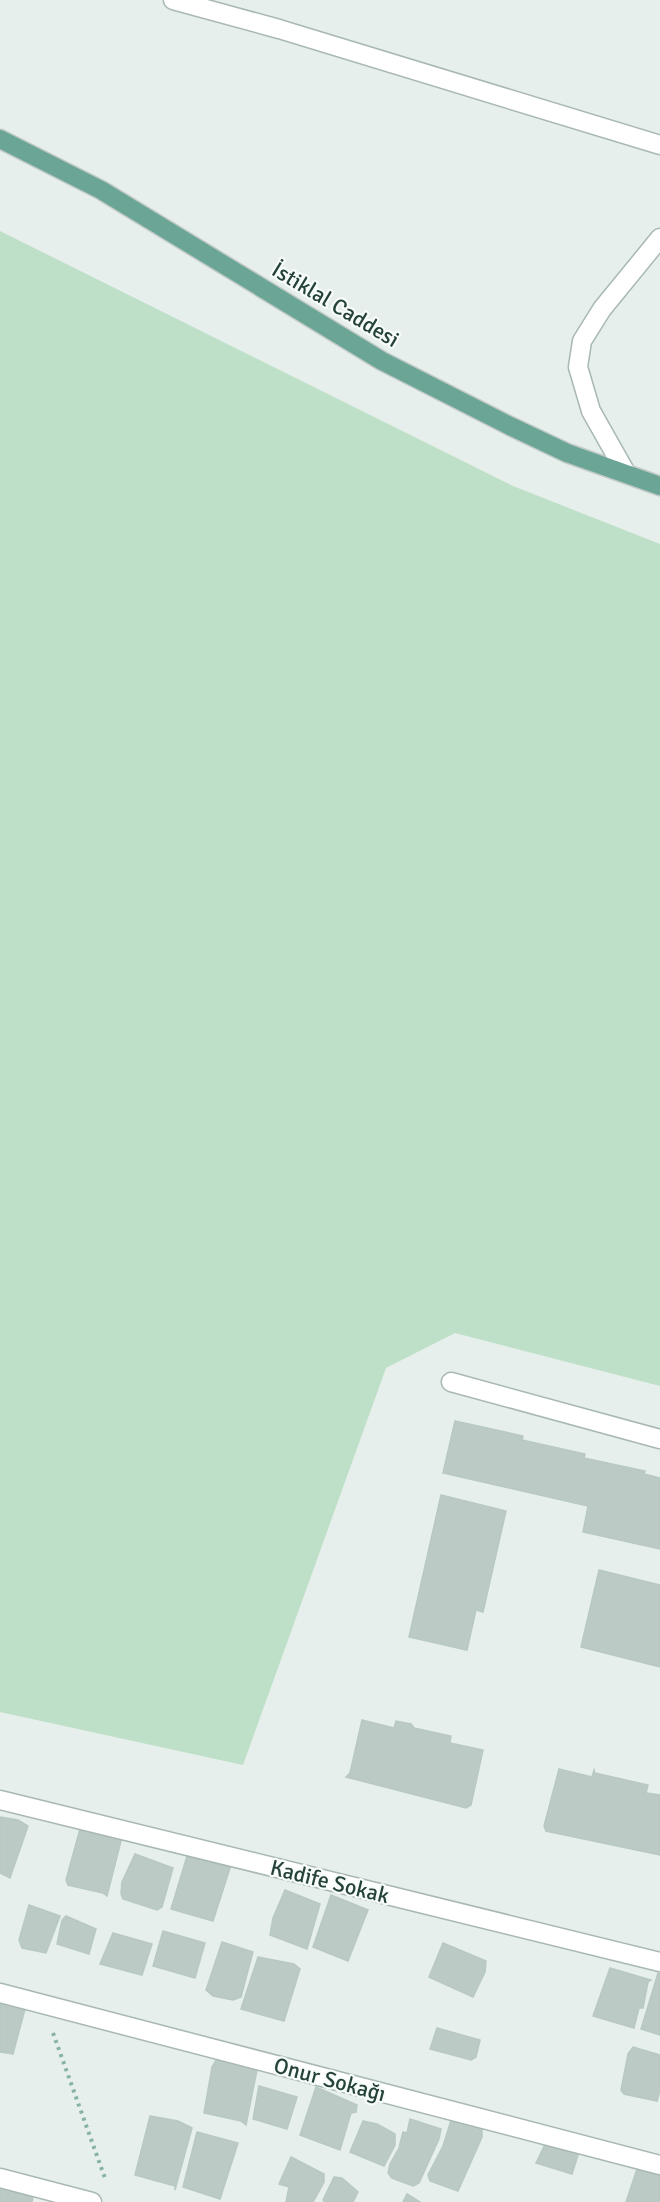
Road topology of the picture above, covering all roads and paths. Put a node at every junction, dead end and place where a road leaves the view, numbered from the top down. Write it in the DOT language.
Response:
graph roads {
  1 [pos="173,0"];
  2 [pos="0,139"];
  3 [pos="660,145"];
  4 [pos="660,238"];
  5 [pos="626,473"];
  6 [pos="660,486"];
  7 [pos="451,1382"];
  8 [pos="660,1439"];
  9 [pos="0,1800"];
  10 [pos="660,1962"];
  11 [pos="0,1993"];
  12 [pos="43,2004"];
  13 [pos="660,2165"];
  14 [pos="0,2178"];
  15 [pos="110,2191"];
  16 [pos="92,2202"];
  1 -- 3 [label="street"];
  2 -- 5 [label="main road, İstiklal Caddesi"];
  4 -- 5 [label="street"];
  5 -- 6 [label="main road, İstiklal Caddesi"];
  7 -- 8 [label="street"];
  9 -- 10 [label="street, Kadife Sokak"];
  11 -- 12 [label="street, Onur Sokağı"];
  12 -- 13 [label="street, Onur Sokağı"];
  12 -- 15 [label="path"];
  14 -- 16 [label="street"];
}
